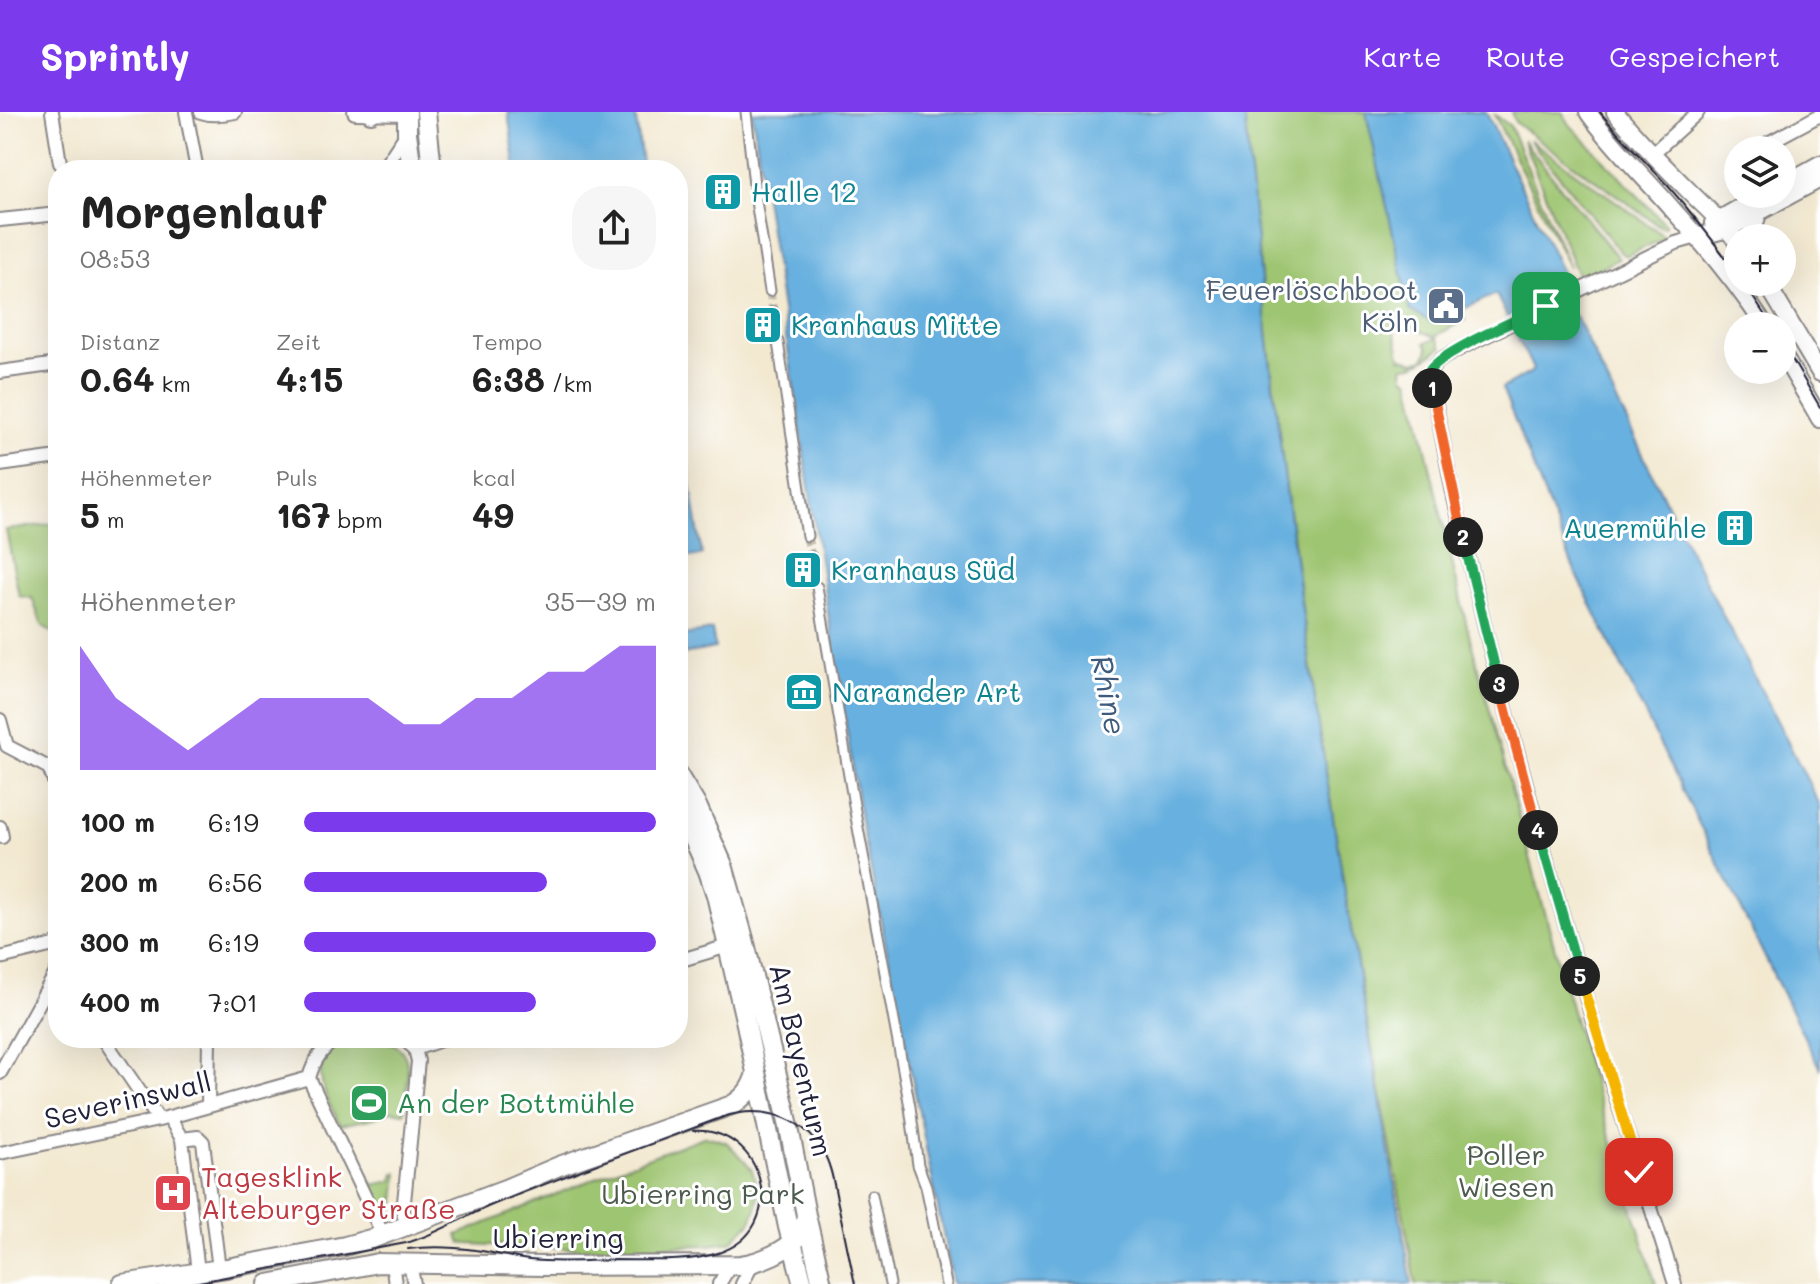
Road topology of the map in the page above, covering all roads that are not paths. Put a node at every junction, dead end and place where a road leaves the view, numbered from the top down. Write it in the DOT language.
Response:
graph roads {
  1 [pos="52,112"];
  2 [pos="186,112"];
  3 [pos="201,112"];
  4 [pos="235,112"];
  5 [pos="355,112"];
  6 [pos="372,112"];
  7 [pos="746,112"];
  8 [pos="1588,112"];
  9 [pos="1615,112"];
  10 [pos="1698,112"];
  11 [pos="407,113"];
  12 [pos="1820,115"];
  13 [pos="427,119"];
  14 [pos="407,133"];
  15 [pos="1781,136"];
  16 [pos="1652,154"];
  17 [pos="60,160"];
  18 [pos="195,160"];
  19 [pos="389,160"];
  20 [pos="411,160"];
  21 [pos="431,160"];
  22 [pos="1820,164"];
  23 [pos="1796,177"];
  24 [pos="1820,179"];
  25 [pos="1750,208"];
  26 [pos="1758,214"];
  27 [pos="48,215"];
  28 [pos="0,220"];
  29 [pos="1725,224"];
  30 [pos="1735,224"];
  31 [pos="1739,224"];
  32 [pos="1755,224"];
  33 [pos="1724,230"];
  34 [pos="1697,237"];
  35 [pos="770,291"];
  36 [pos="1774,296"];
  37 [pos="1755,312"];
  38 [pos="778,342"];
  39 [pos="48,365"];
  40 [pos="0,372"];
  41 [pos="1820,373"];
  42 [pos="1796,377"];
  43 [pos="1820,419"];
  44 [pos="48,458"];
  45 [pos="0,465"];
  46 [pos="807,536"];
  47 [pos="817,587"];
  48 [pos="0,720"];
  49 [pos="4,748"];
  50 [pos="48,766"];
  51 [pos="688,792"];
  52 [pos="688,826"];
  53 [pos="48,946"];
  54 [pos="728,946"];
  55 [pos="0,958"];
  56 [pos="688,958"];
  57 [pos="746,984"];
  58 [pos="48,988"];
  59 [pos="111,1048"];
  60 [pos="209,1048"];
  61 [pos="326,1048"];
  62 [pos="418,1048"];
  63 [pos="415,1049"];
  64 [pos="776,1071"];
  65 [pos="0,1073"];
  66 [pos="756,1073"];
  67 [pos="309,1078"];
  68 [pos="208,1105"];
  69 [pos="732,1105"];
  70 [pos="764,1117"];
  71 [pos="164,1118"];
  72 [pos="182,1139"];
  73 [pos="0,1153"];
  74 [pos="795,1156"];
  75 [pos="872,1195"];
  76 [pos="806,1215"];
  77 [pos="414,1224"];
  78 [pos="389,1233"];
  79 [pos="792,1242"];
  80 [pos="753,1263"];
  81 [pos="401,1264"];
  82 [pos="730,1266"];
  83 [pos="219,1269"];
  84 [pos="198,1272"];
  85 [pos="802,1278"];
  86 [pos="122,1284"];
  87 [pos="268,1284"];
  88 [pos="395,1284"];
  89 [pos="414,1284"];
  90 [pos="719,1284"];
  91 [pos="742,1284"];
  92 [pos="822,1284"];
  93 [pos="890,1284"];
  94 [pos="946,1284"];
  95 [pos="1675,1284"];
  1 -- 17 [label="street"];
  2 -- 18 [label="street"];
  3 -- 4 [label="street"];
  5 -- 6 [label="street"];
  6 -- 11 [label="street"];
  7 -- 35 [label="street"];
  8 -- 34 [label="main road"];
  9 -- 16 [label="main road"];
  10 -- 16 [label="street"];
  11 -- 13 [label="main road"];
  11 -- 14 [label="main road"];
  12 -- 15 [label="street"];
  13 -- 21 [label="main road"];
  14 -- 19 [label="street"];
  14 -- 20 [label="main road"];
  16 -- 29 [label="main road"];
  22 -- 23 [label="main road"];
  24 -- 26 [label="main road"];
  25 -- 30 [label="main road"];
  26 -- 31 [label="main road"];
  26 -- 32 [label="main road"];
  27 -- 28 [label="street"];
  33 -- 34 [label="main road"];
  34 -- 37 [label="main road"];
  34 -- 95 [label="street"];
  36 -- 41 [label="main road"];
  38 -- 46 [label="street"];
  39 -- 40 [label="street"];
  42 -- 43 [label="main road"];
  44 -- 45 [label="street"];
  47 -- 94 [label="street"];
  48 -- 49 [label="street"];
  49 -- 50 [label="street"];
  51 -- 57 [label="main road, Am Bayenturm"];
  52 -- 54 [label="main road, Am Bayenturm"];
  53 -- 55 [label="street"];
  54 -- 56 [label="street"];
  54 -- 57 [label="main road, Am Bayenturm"];
  57 -- 64 [label="main road, Am Bayenturm"];
  57 -- 66 [label="main road, Am Bayenturm"];
  58 -- 65 [label="street"];
  59 -- 71 [label="street"];
  60 -- 68 [label="street"];
  61 -- 67 [label="street"];
  62 -- 63 [label="street"];
  63 -- 77 [label="street"];
  64 -- 66 [label="main road"];
  64 -- 74 [label="main road, Am Bayenturm"];
  66 -- 69 [label="main road"];
  66 -- 70 [label="main road, Am Bayenturm"];
  67 -- 68 [label="street, Severinswall"];
  67 -- 78 [label="street"];
  68 -- 71 [label="street, Severinswall"];
  69 -- 70 [label="main road"];
  69 -- 77 [label="main road, Ubierring"];
  70 -- 74 [label="main road"];
  70 -- 79 [label="main road, Am Bayenturm"];
  71 -- 72 [label="street"];
  71 -- 73 [label="street, Severinswall"];
  72 -- 83 [label="street"];
  72 -- 84 [label="street"];
  74 -- 76 [label="main road, Am Bayenturm"];
  75 -- 93 [label="street"];
  76 -- 79 [label="main road"];
  76 -- 92 [label="main road, Am Bayenturm"];
  77 -- 78 [label="main road, Ubierring"];
  78 -- 81 [label="main road"];
  78 -- 83 [label="main road, Ubierring"];
  79 -- 80 [label="main road"];
  79 -- 85 [label="main road, Am Bayenturm"];
  80 -- 82 [label="main road, Ubierring"];
  80 -- 85 [label="main road"];
  80 -- 91 [label="street"];
  81 -- 82 [label="main road, Ubierring"];
  81 -- 87 [label="main road, Ubierring"];
  81 -- 88 [label="street"];
  81 -- 89 [label="street"];
  82 -- 90 [label="street"];
  83 -- 84 [label="main road, Ubierring"];
  84 -- 86 [label="main road, Ubierring"];
}
